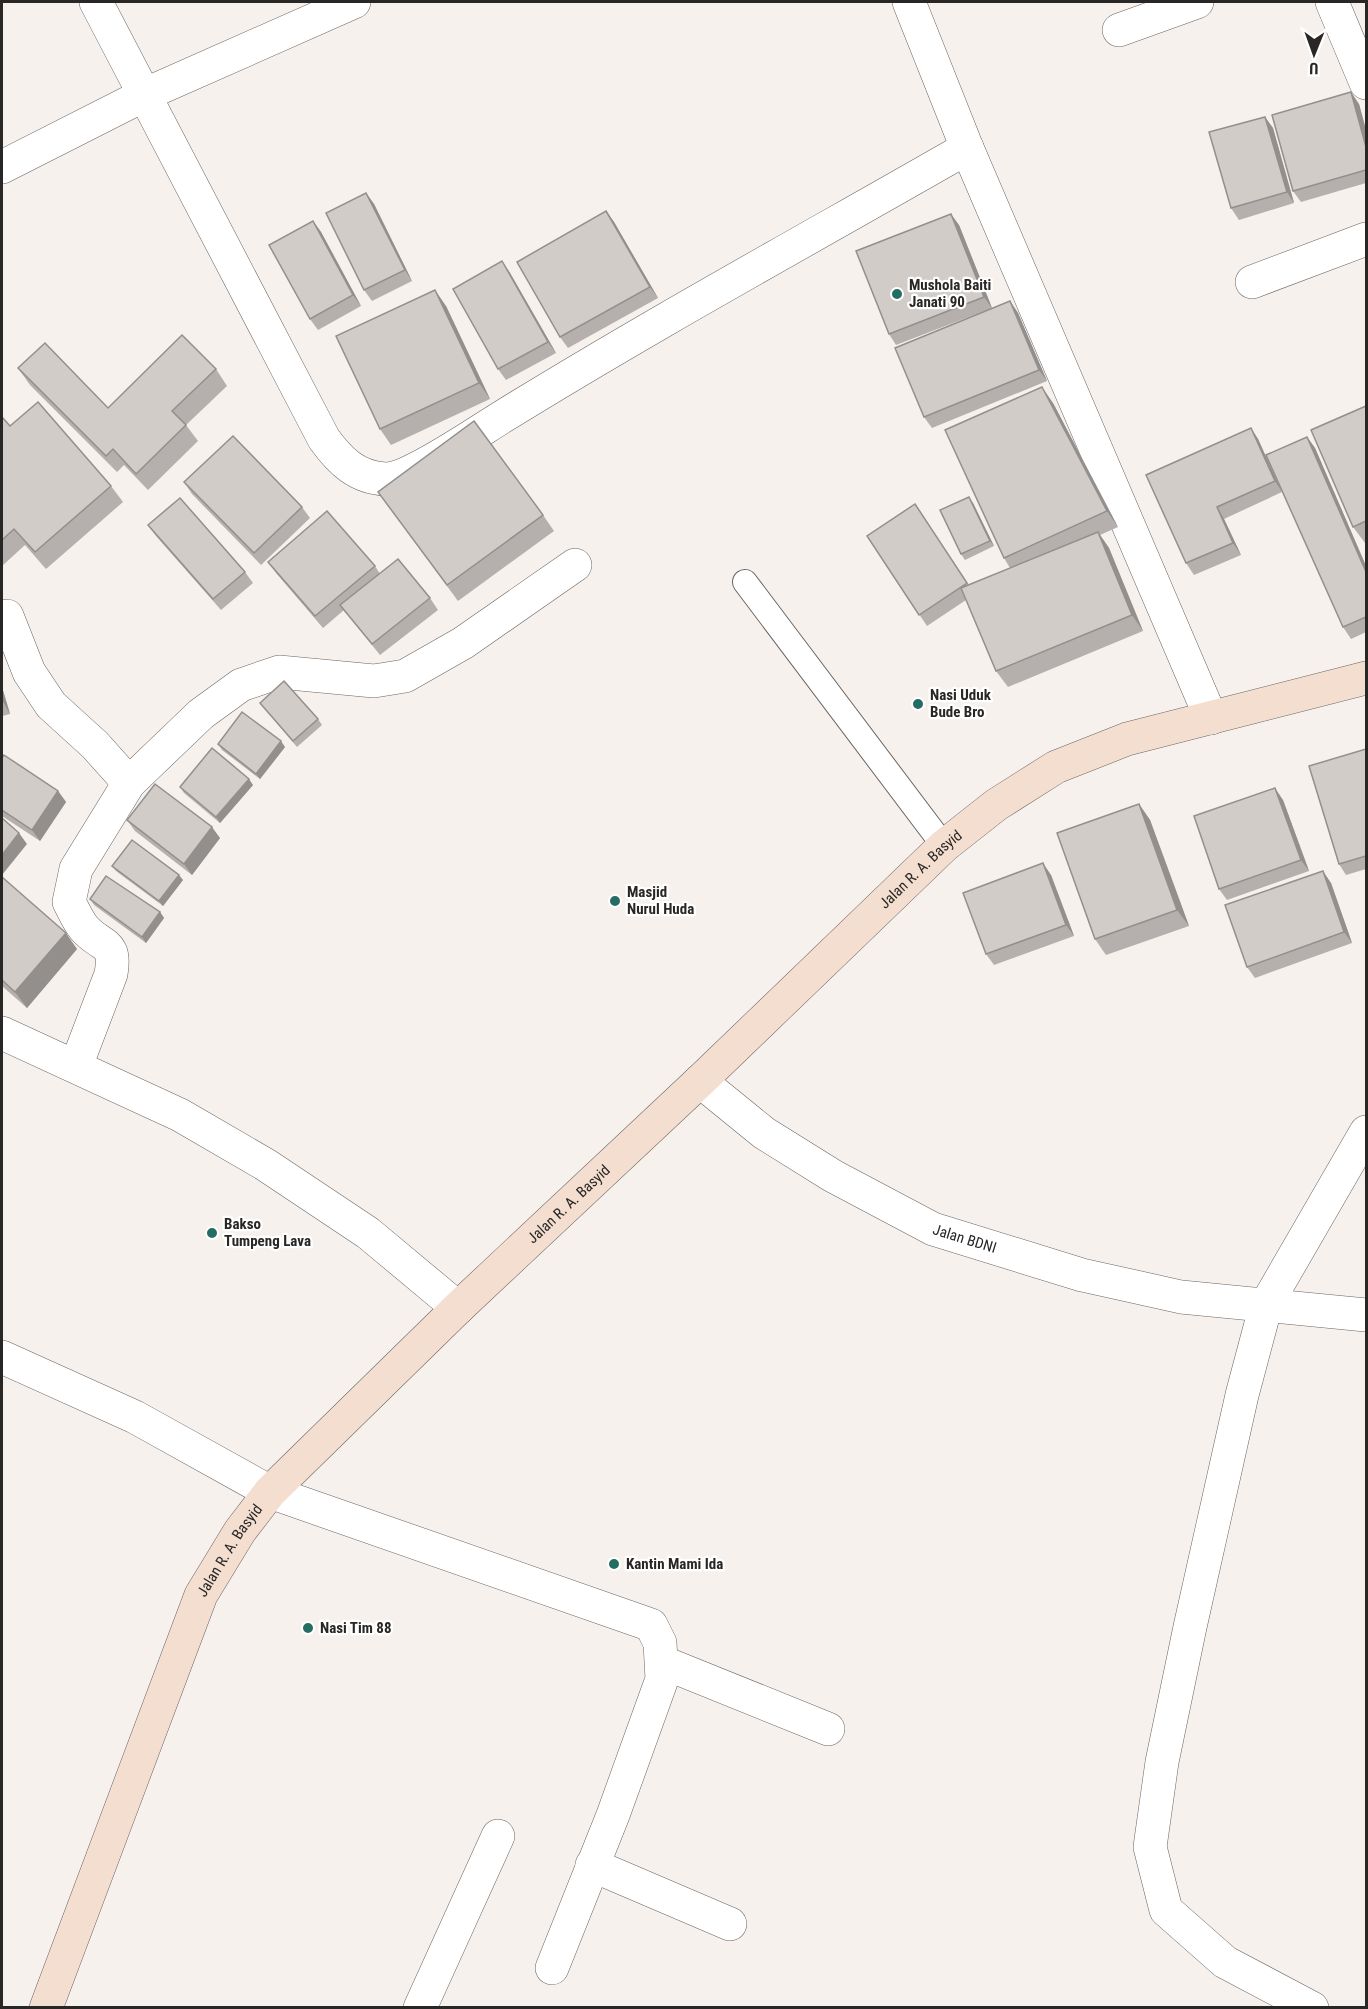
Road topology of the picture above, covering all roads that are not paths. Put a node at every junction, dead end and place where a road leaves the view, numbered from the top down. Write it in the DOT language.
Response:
graph roads {
  1 [pos="96,2"];
  2 [pos="354,2"];
  3 [pos="909,2"];
  4 [pos="1197,2"];
  5 [pos="1332,2"];
  6 [pos="1119,30"];
  7 [pos="1366,83"];
  8 [pos="146,94"];
  9 [pos="967,148"];
  10 [pos="2,167"];
  11 [pos="1366,239"];
  12 [pos="1252,282"];
  13 [pos="575,566"];
  14 [pos="745,582"];
  15 [pos="7,616"];
  16 [pos="1366,678"];
  17 [pos="1211,718"];
  18 [pos="129,783"];
  19 [pos="944,846"];
  20 [pos="2,1033"];
  21 [pos="76,1066"];
  22 [pos="700,1081"];
  23 [pos="1366,1132"];
  24 [pos="1266,1305"];
  25 [pos="458,1308"];
  26 [pos="1366,1315"];
  27 [pos="2,1357"];
  28 [pos="270,1492"];
  29 [pos="662,1662"];
  30 [pos="828,1729"];
  31 [pos="498,1836"];
  32 [pos="592,1865"];
  33 [pos="730,1924"];
  34 [pos="552,1968"];
  35 [pos="46,2007"];
  36 [pos="420,2007"];
  37 [pos="1312,2007"];
  1 -- 8 [label="street"];
  2 -- 8 [label="street"];
  3 -- 9 [label="street"];
  4 -- 6 [label="street"];
  5 -- 7 [label="street"];
  8 -- 9 [label="street"];
  8 -- 10 [label="street"];
  9 -- 17 [label="street"];
  11 -- 12 [label="street"];
  13 -- 18 [label="street"];
  14 -- 19 [label="lane"];
  15 -- 18 [label="street"];
  16 -- 17 [label="main road, Jalan R. A. Basyid"];
  17 -- 19 [label="main road, Jalan R. A. Basyid"];
  18 -- 21 [label="street"];
  19 -- 22 [label="main road, Jalan R. A. Basyid"];
  20 -- 21 [label="street"];
  21 -- 25 [label="street"];
  22 -- 24 [label="street, Jalan BDNI"];
  22 -- 25 [label="main road, Jalan R. A. Basyid"];
  23 -- 24 [label="street"];
  24 -- 26 [label="street, Jalan BDNI"];
  24 -- 37 [label="street"];
  25 -- 28 [label="main road, Jalan R. A. Basyid"];
  27 -- 28 [label="street"];
  28 -- 29 [label="street"];
  28 -- 35 [label="main road, Jalan R. A. Basyid"];
  29 -- 30 [label="street"];
  29 -- 32 [label="street"];
  31 -- 36 [label="street"];
  32 -- 33 [label="street"];
  32 -- 34 [label="street"];
}
